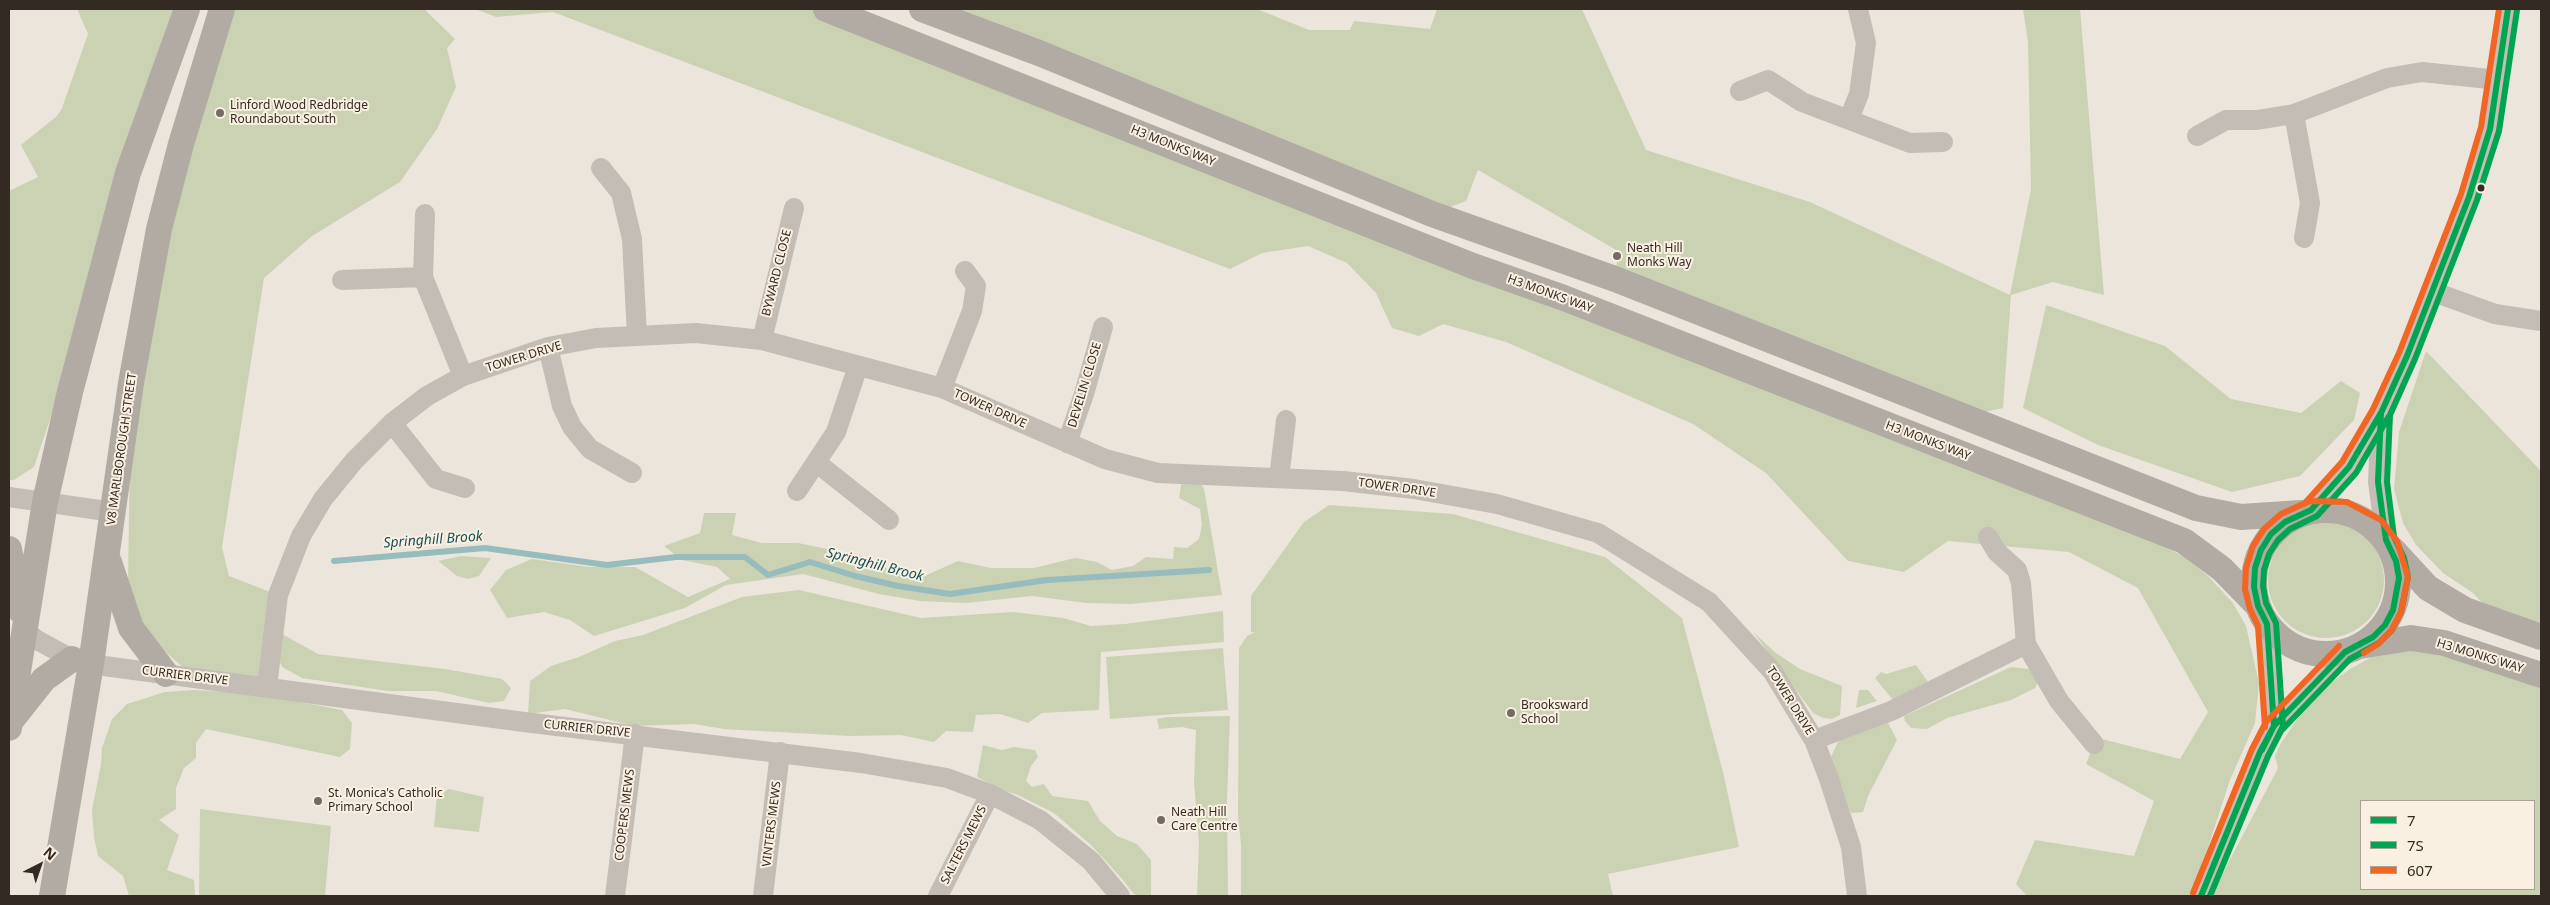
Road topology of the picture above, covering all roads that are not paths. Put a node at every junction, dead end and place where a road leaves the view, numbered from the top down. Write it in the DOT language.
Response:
graph roads {
  1 [pos="187,9"];
  2 [pos="826,9"];
  3 [pos="922,9"];
  4 [pos="1858,9"];
  5 [pos="2508,9"];
  6 [pos="220,12"];
  7 [pos="2499,80"];
  8 [pos="1740,91"];
  9 [pos="2294,114"];
  10 [pos="1849,119"];
  11 [pos="2197,136"];
  12 [pos="1943,142"];
  13 [pos="601,168"];
  14 [pos="794,208"];
  15 [pos="425,214"];
  16 [pos="2304,238"];
  17 [pos="965,270"];
  18 [pos="423,277"];
  19 [pos="342,280"];
  20 [pos="2431,291"];
  21 [pos="2541,321"];
  22 [pos="1103,327"];
  23 [pos="637,336"];
  24 [pos="762,340"];
  25 [pos="548,347"];
  26 [pos="858,366"];
  27 [pos="463,376"];
  28 [pos="942,388"];
  29 [pos="2381,413"];
  30 [pos="1286,420"];
  31 [pos="392,423"];
  32 [pos="1067,443"];
  33 [pos="817,463"];
  34 [pos="632,473"];
  35 [pos="1279,478"];
  36 [pos="465,488"];
  37 [pos="797,491"];
  38 [pos="9,497"];
  39 [pos="45,502"];
  40 [pos="113,512"];
  41 [pos="2306,512"];
  42 [pos="889,520"];
  43 [pos="1988,537"];
  44 [pos="2388,543"];
  45 [pos="9,549"];
  46 [pos="107,557"];
  47 [pos="2262,615"];
  48 [pos="24,627"];
  49 [pos="2541,637"];
  50 [pos="2026,644"];
  51 [pos="2352,649"];
  52 [pos="82,661"];
  53 [pos="166,674"];
  54 [pos="2541,675"];
  55 [pos="267,687"];
  56 [pos="9,725"];
  57 [pos="2274,726"];
  58 [pos="635,734"];
  59 [pos="1814,740"];
  60 [pos="2094,744"];
  61 [pos="780,752"];
  62 [pos="990,794"];
  63 [pos="52,896"];
  64 [pos="614,896"];
  65 [pos="763,896"];
  66 [pos="938,896"];
  67 [pos="1120,896"];
  68 [pos="1857,896"];
  69 [pos="2201,896"];
  1 -- 39 [label="main road"];
  2 -- 47 [label="main road, H3 MONKS WAY"];
  3 -- 41 [label="main road"];
  4 -- 10 [label="street"];
  5 -- 7 [label="street"];
  6 -- 40 [label="main road, V8 MARLBOROUGH STREET"];
  7 -- 9 [label="street"];
  7 -- 20 [label="street"];
  8 -- 10 [label="street"];
  9 -- 11 [label="street"];
  9 -- 16 [label="street"];
  10 -- 12 [label="street"];
  13 -- 23 [label="street"];
  14 -- 24 [label="street, BYWARD CLOSE"];
  15 -- 18 [label="street"];
  17 -- 28 [label="street"];
  18 -- 19 [label="street"];
  18 -- 27 [label="street"];
  20 -- 21 [label="street"];
  20 -- 29 [label="street"];
  22 -- 32 [label="street, DEVELIN CLOSE"];
  23 -- 24 [label="street, TOWER DRIVE"];
  23 -- 25 [label="street, TOWER DRIVE"];
  24 -- 26 [label="street, TOWER DRIVE"];
  25 -- 27 [label="street, TOWER DRIVE"];
  25 -- 34 [label="street"];
  26 -- 28 [label="street, TOWER DRIVE"];
  26 -- 33 [label="street"];
  27 -- 31 [label="street, TOWER DRIVE"];
  28 -- 32 [label="street, TOWER DRIVE"];
  29 -- 41 [label="street"];
  29 -- 44 [label="street"];
  30 -- 35 [label="street"];
  31 -- 36 [label="street"];
  31 -- 55 [label="street, TOWER DRIVE"];
  32 -- 35 [label="street, TOWER DRIVE"];
  33 -- 37 [label="street"];
  33 -- 42 [label="street"];
  35 -- 59 [label="street, TOWER DRIVE"];
  38 -- 39 [label="street"];
  39 -- 40 [label="street"];
  39 -- 48 [label="main road"];
  40 -- 46 [label="main road, V8 MARLBOROUGH STREET"];
  41 -- 44 [label="main road"];
  41 -- 47 [label="main road"];
  43 -- 50 [label="street"];
  44 -- 49 [label="main road"];
  44 -- 51 [label="main road"];
  45 -- 48 [label="main road"];
  46 -- 52 [label="main road, V8 MARLBOROUGH STREET"];
  46 -- 53 [label="main road"];
  47 -- 51 [label="main road"];
  47 -- 57 [label="street"];
  48 -- 52 [label="street, CURRIER DRIVE"];
  48 -- 56 [label="main road"];
  50 -- 59 [label="street, TOWER DRIVE"];
  50 -- 60 [label="street"];
  51 -- 54 [label="main road, H3 MONKS WAY"];
  51 -- 57 [label="street"];
  52 -- 53 [label="street, CURRIER DRIVE"];
  52 -- 56 [label="main road"];
  52 -- 63 [label="main road, V8 MARLBOROUGH STREET"];
  53 -- 55 [label="street, CURRIER DRIVE"];
  55 -- 58 [label="street, CURRIER DRIVE"];
  57 -- 69 [label="street"];
  58 -- 61 [label="street, CURRIER DRIVE"];
  58 -- 64 [label="street, COOPERS MEWS"];
  59 -- 68 [label="street, TOWER DRIVE"];
  61 -- 62 [label="street, CURRIER DRIVE"];
  61 -- 65 [label="street, VINTERS MEWS"];
  62 -- 66 [label="street, SALTERS MEWS"];
  62 -- 67 [label="street, CURRIER DRIVE"];
}
